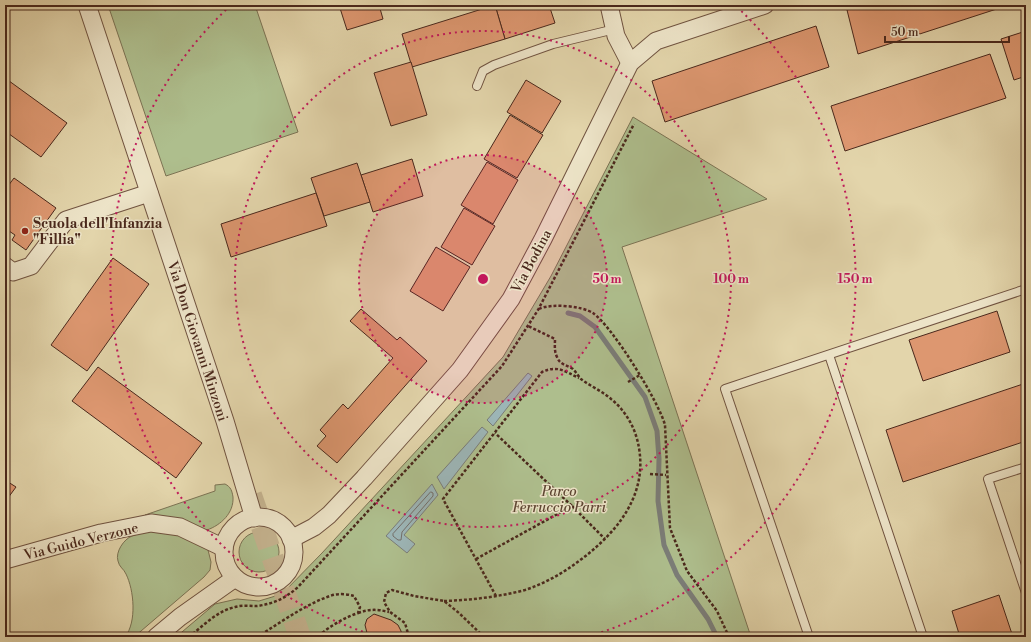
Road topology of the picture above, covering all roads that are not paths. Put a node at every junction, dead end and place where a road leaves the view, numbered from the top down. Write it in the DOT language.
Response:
graph roads {
  1 [pos="87,5"];
  2 [pos="609,5"];
  3 [pos="765,5"];
  4 [pos="615,29"];
  5 [pos="630,63"];
  6 [pos="477,86"];
  7 [pos="149,193"];
  8 [pos="5,266"];
  9 [pos="1026,289"];
  10 [pos="829,355"];
  11 [pos="1026,467"];
  12 [pos="254,518"];
  13 [pos="291,539"];
  14 [pos="224,548"];
  15 [pos="5,560"];
  16 [pos="235,578"];
  17 [pos="1026,593"];
  18 [pos="156,637"];
  19 [pos="809,637"];
  20 [pos="923,637"];
  1 -- 7 [label="street, Via Don Giovanni Minzoni"];
  2 -- 4 [label="street"];
  3 -- 5 [label="street, Via Bodina"];
  4 -- 5 [label="street"];
  4 -- 6 [label="lane"];
  5 -- 13 [label="street, Via Bodina"];
  7 -- 8 [label="street"];
  7 -- 12 [label="street, Via Don Giovanni Minzoni"];
  9 -- 10 [label="lane"];
  10 -- 19 [label="lane"];
  10 -- 20 [label="lane"];
  11 -- 17 [label="lane"];
  12 -- 13 [label="street"];
  12 -- 14 [label="street"];
  13 -- 16 [label="street"];
  14 -- 15 [label="street, Via Guido Verzone"];
  14 -- 16 [label="street"];
  16 -- 18 [label="street"];
}
